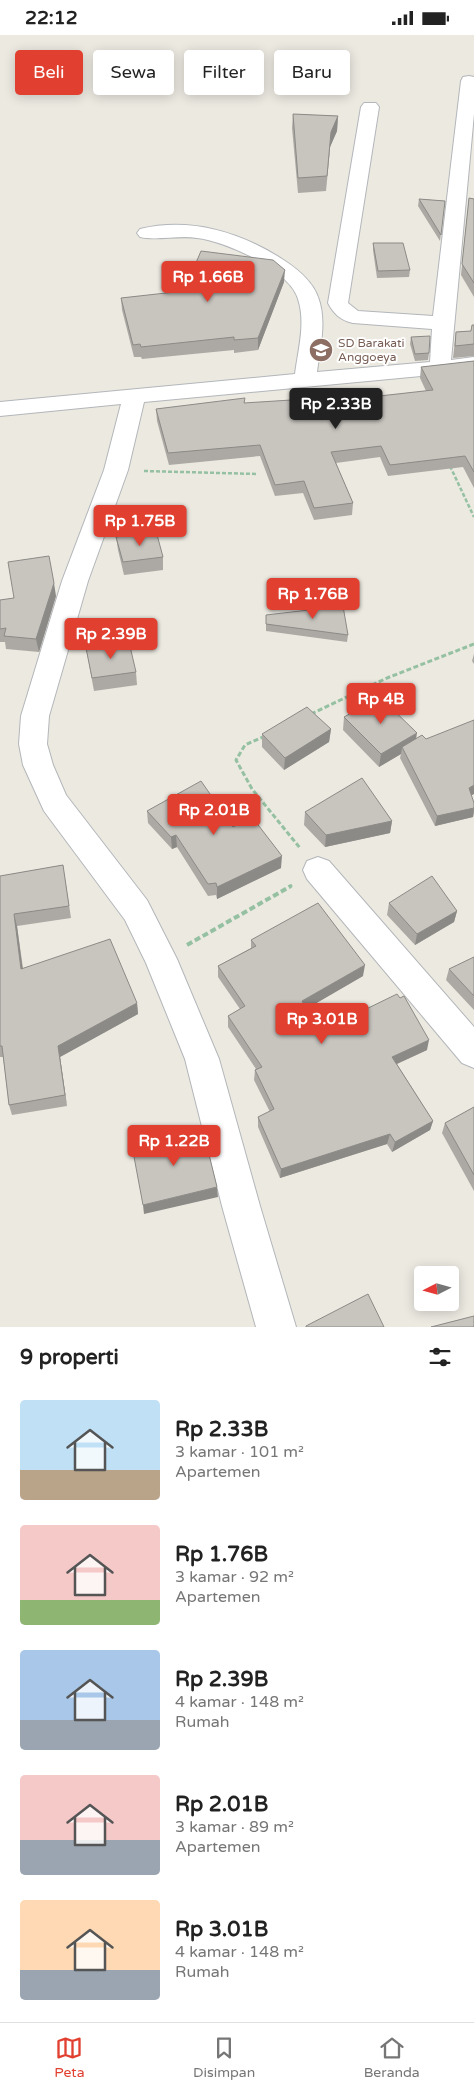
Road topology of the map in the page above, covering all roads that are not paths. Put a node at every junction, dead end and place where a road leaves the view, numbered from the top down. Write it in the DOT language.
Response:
graph roads {
  1 [pos="469,81"];
  2 [pos="370,107"];
  3 [pos="147,233"];
  4 [pos="443,323"];
  5 [pos="474,365"];
  6 [pos="440,367"];
  7 [pos="305,379"];
  8 [pos="134,397"];
  9 [pos="0,409"];
  10 [pos="318,870"];
  11 [pos="474,1052"];
  12 [pos="276,1327"];
  1 -- 4 [label="street"];
  2 -- 4 [label="street"];
  3 -- 7 [label="street"];
  4 -- 6 [label="street"];
  5 -- 6 [label="street"];
  6 -- 7 [label="street"];
  7 -- 8 [label="street"];
  8 -- 9 [label="street"];
  8 -- 12 [label="street"];
  10 -- 11 [label="street"];
}
